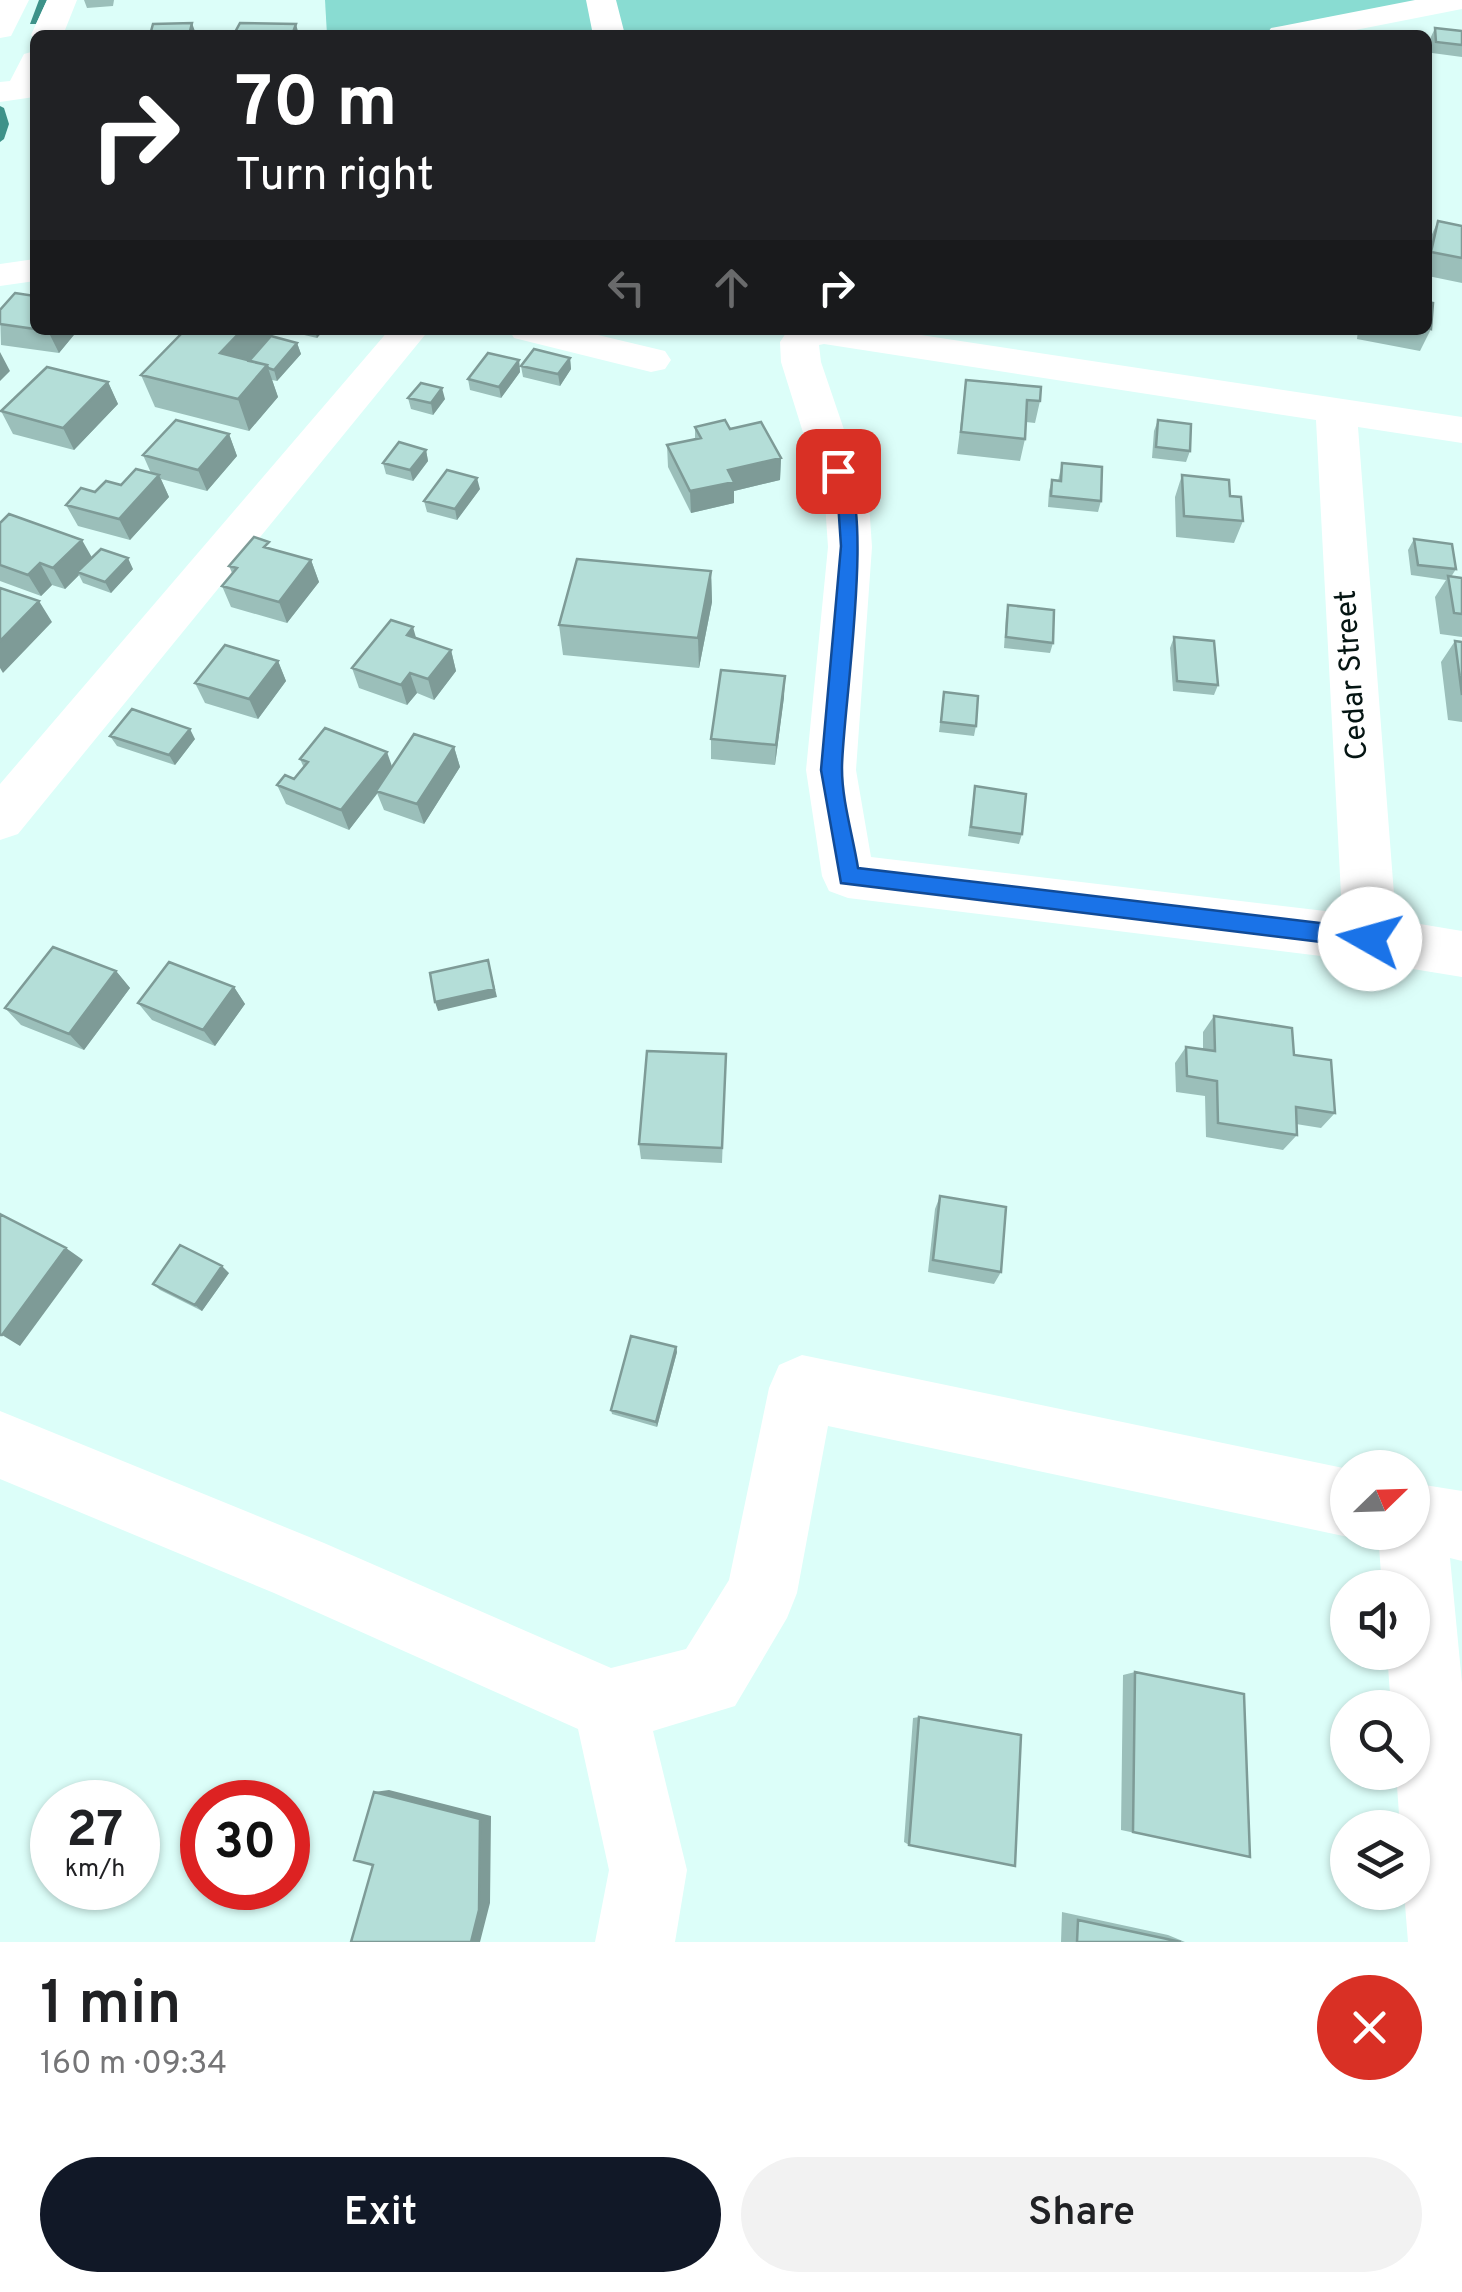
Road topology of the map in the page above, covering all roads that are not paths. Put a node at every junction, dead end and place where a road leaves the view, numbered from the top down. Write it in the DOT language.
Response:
graph roads {
  1 [pos="14,0"];
  2 [pos="62,0"];
  3 [pos="602,0"];
  4 [pos="1462,0"];
  5 [pos="0,29"];
  6 [pos="48,30"];
  7 [pos="609,30"];
  8 [pos="1308,30"];
  9 [pos="30,72"];
  10 [pos="0,92"];
  11 [pos="30,271"];
  12 [pos="0,276"];
  13 [pos="406,335"];
  14 [pos="548,335"];
  15 [pos="809,335"];
  16 [pos="843,335"];
  17 [pos="651,360"];
  18 [pos="1336,412"];
  19 [pos="1462,430"];
  20 [pos="0,820"];
  21 [pos="1370,939"];
  22 [pos="1462,954"];
  23 [pos="0,1444"];
  24 [pos="1330,1499"];
  25 [pos="1430,1520"];
  26 [pos="1462,1526"];
  27 [pos="1414,1550"];
  28 [pos="610,1706"];
  29 [pos="634,1942"];
  30 [pos="1448,1942"];
  1 -- 5 [label="main road"];
  2 -- 6 [label="main road"];
  3 -- 7 [label="main road"];
  4 -- 8 [label="main road"];
  9 -- 10 [label="main road"];
  11 -- 12 [label="main road"];
  13 -- 20 [label="main road"];
  14 -- 17 [label="main road"];
  15 -- 21 [label="main road"];
  16 -- 18 [label="main road"];
  18 -- 19 [label="main road"];
  18 -- 21 [label="main road, Cedar Street"];
  21 -- 22 [label="main road"];
  23 -- 28 [label="main road"];
  24 -- 28 [label="main road"];
  25 -- 26 [label="main road"];
  27 -- 30 [label="main road"];
  28 -- 29 [label="main road"];
}
